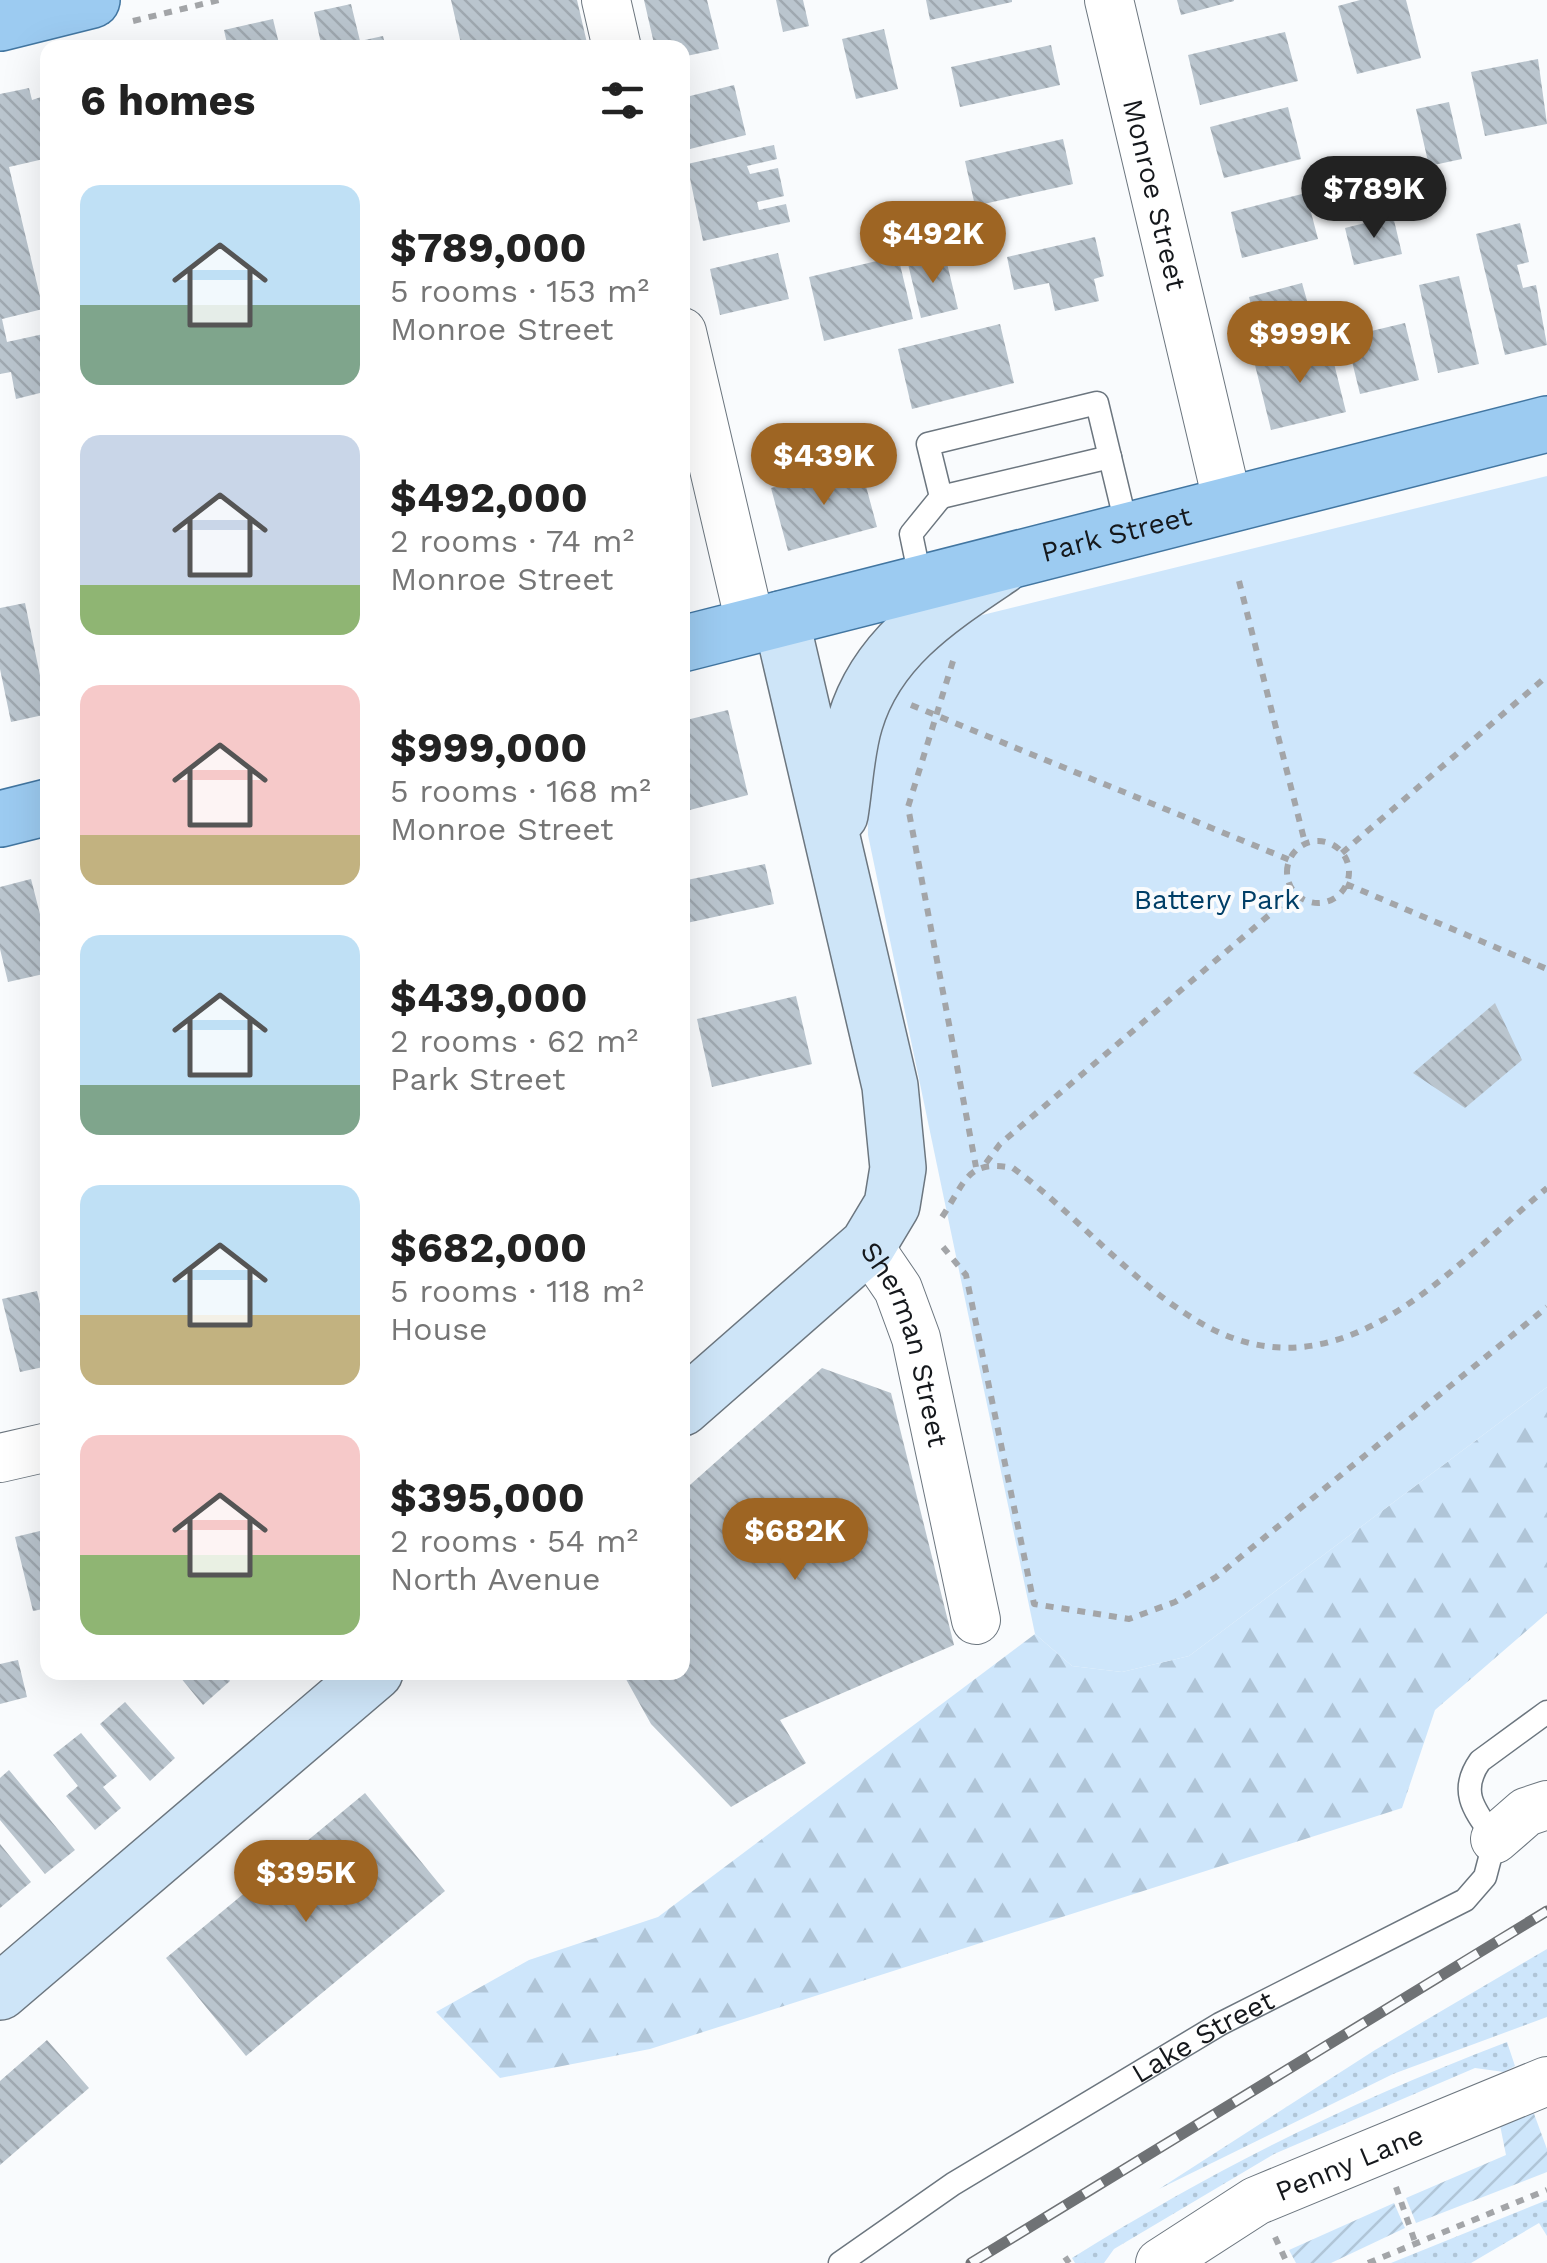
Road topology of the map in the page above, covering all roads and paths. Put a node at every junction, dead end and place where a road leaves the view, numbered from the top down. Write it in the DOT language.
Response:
graph roads {
  1 [pos="92,0"];
  2 [pos="606,0"];
  3 [pos="1109,0"];
  4 [pos="0,23"];
  5 [pos="615,40"];
  6 [pos="690,360"];
  7 [pos="1547,424"];
  8 [pos="1110,457"];
  9 [pos="940,498"];
  10 [pos="1228,504"];
  11 [pos="1127,528"];
  12 [pos="1015,558"];
  13 [pos="1240,581"];
  14 [pos="921,582"];
  15 [pos="766,623"];
  16 [pos="690,642"];
  17 [pos="955,654"];
  18 [pos="1547,676"];
  19 [pos="936,715"];
  20 [pos="40,809"];
  21 [pos="0,819"];
  22 [pos="836,842"];
  23 [pos="1305,843"];
  24 [pos="1342,853"];
  25 [pos="1290,860"];
  26 [pos="1346,884"];
  27 [pos="1295,893"];
  28 [pos="1547,969"];
  29 [pos="986,1163"];
  30 [pos="976,1166"];
  31 [pos="1547,1188"];
  32 [pos="942,1217"];
  33 [pos="868,1245"];
  34 [pos="943,1247"];
  35 [pos="1547,1307"];
  36 [pos="690,1401"];
  37 [pos="40,1449"];
  38 [pos="0,1458"];
  39 [pos="976,1620"];
  40 [pos="366,1680"];
  41 [pos="1547,1712"];
  42 [pos="1547,1805"];
  43 [pos="1495,1839"];
  44 [pos="0,1992"];
  45 [pos="1547,2081"];
  46 [pos="1382,2149"];
  47 [pos="1547,2190"];
  48 [pos="1415,2242"];
  49 [pos="840,2263"];
  50 [pos="1160,2263"];
  51 [pos="1368,2263"];
  1 -- 4 [label="main road"];
  2 -- 5 [label="street"];
  3 -- 10 [label="street, Monroe Street"];
  6 -- 15 [label="street, Sherman Street"];
  7 -- 10 [label="main road, Park Street"];
  8 -- 9 [label="lane"];
  8 -- 9 [label="lane"];
  8 -- 11 [label="lane"];
  9 -- 14 [label="lane"];
  10 -- 11 [label="main road, Park Street"];
  11 -- 12 [label="main road, Park Street"];
  12 -- 14 [label="main road, Park Street"];
  12 -- 22 [label="main road, Sherman Street"];
  13 -- 23 [label="path"];
  14 -- 15 [label="main road, Park Street"];
  15 -- 16 [label="main road, Park Street"];
  15 -- 22 [label="main road, Sherman Street"];
  17 -- 19 [label="path"];
  18 -- 24 [label="path"];
  19 -- 25 [label="path"];
  19 -- 30 [label="path"];
  20 -- 21 [label="main road"];
  22 -- 33 [label="main road, Sherman Street"];
  23 -- 24 [label="path"];
  23 -- 25 [label="path"];
  24 -- 26 [label="path"];
  25 -- 27 [label="path"];
  26 -- 27 [label="path"];
  26 -- 28 [label="path"];
  27 -- 29 [label="path"];
  29 -- 30 [label="path"];
  29 -- 31 [label="path"];
  30 -- 32 [label="path"];
  33 -- 36 [label="main road"];
  33 -- 39 [label="street, Sherman Street"];
  34 -- 35 [label="path"];
  37 -- 38 [label="street"];
  40 -- 44 [label="main road"];
  41 -- 43 [label="lane"];
  42 -- 43 [label="street"];
  43 -- 49 [label="lane, Lake Street"];
  45 -- 46 [label="street, Penny Lane"];
  46 -- 48 [label="path"];
  46 -- 50 [label="street, Penny Lane"];
  47 -- 48 [label="path"];
  48 -- 51 [label="path"];
}
